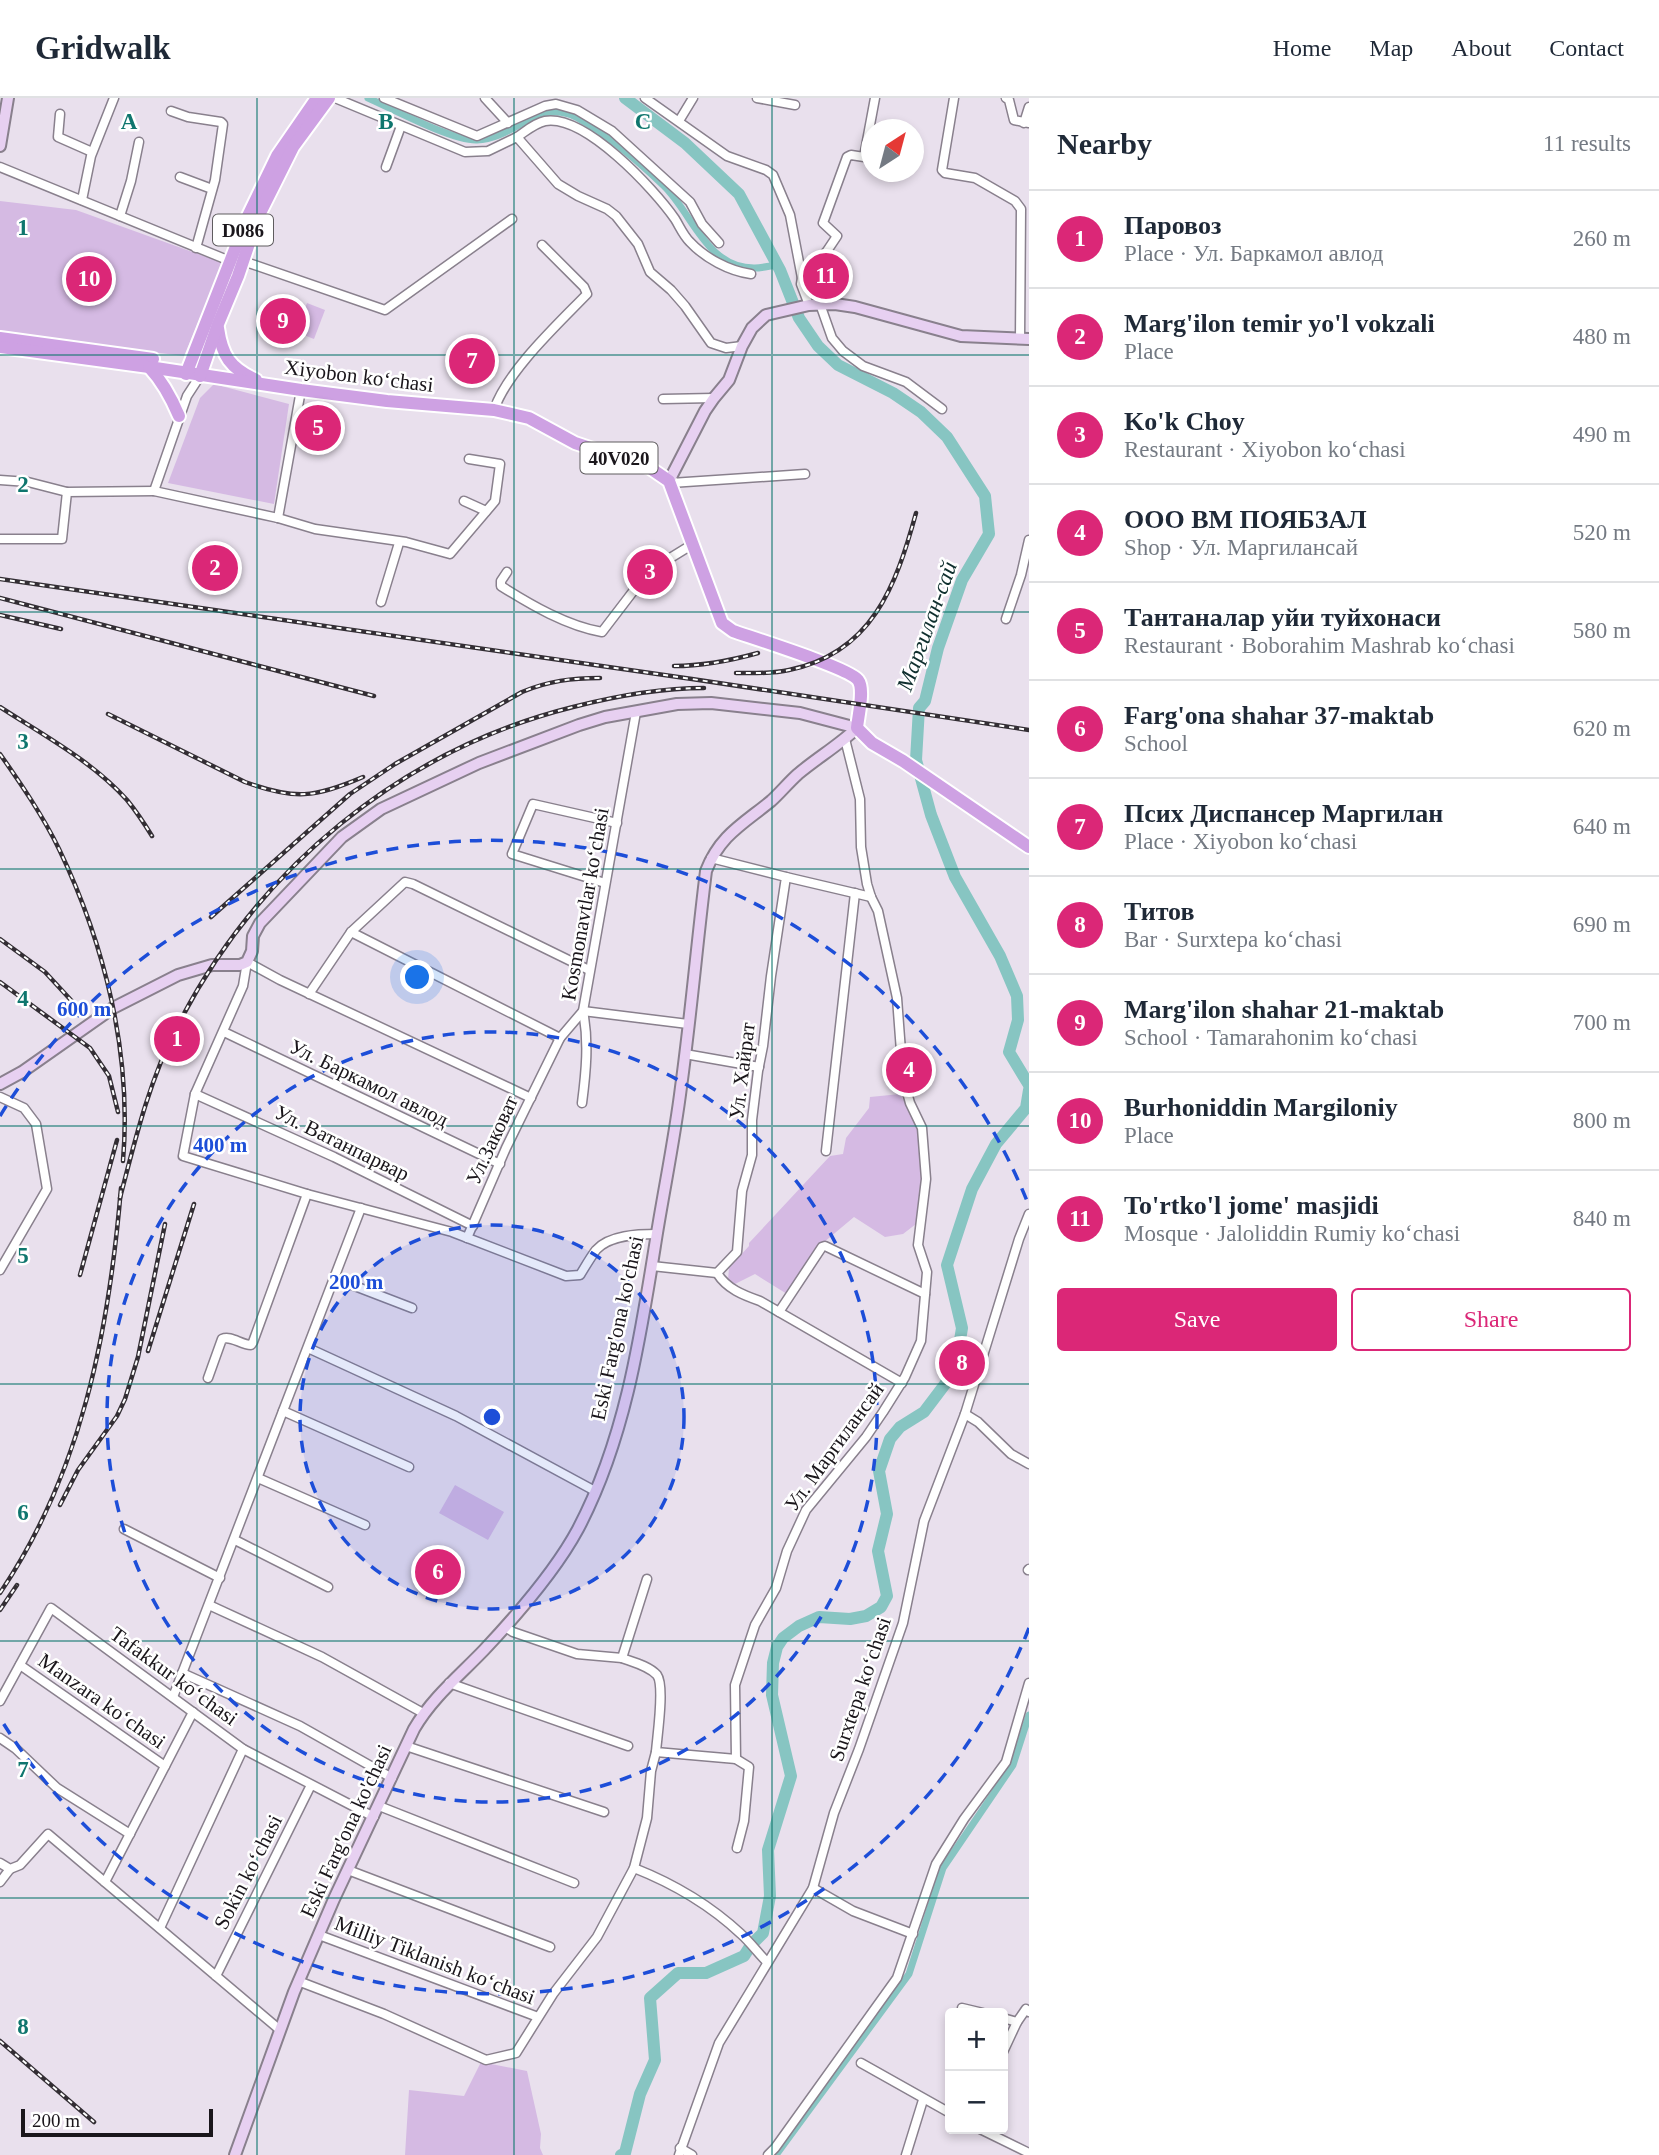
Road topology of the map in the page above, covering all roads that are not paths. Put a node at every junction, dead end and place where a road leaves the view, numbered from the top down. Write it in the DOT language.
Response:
graph roads {
  1 [pos="8,98"];
  2 [pos="114,98"];
  3 [pos="335,98"];
  4 [pos="384,98"];
  5 [pos="485,98"];
  6 [pos="645,98"];
  7 [pos="693,98"];
  8 [pos="757,98"];
  9 [pos="875,98"];
  10 [pos="954,98"];
  11 [pos="1006,98"];
  12 [pos="320,102"];
  13 [pos="547,102"];
  14 [pos="796,105"];
  15 [pos="1029,107"];
  16 [pos="171,111"];
  17 [pos="60,114"];
  18 [pos="678,121"];
  19 [pos="508,123"];
  20 [pos="1027,123"];
  21 [pos="401,126"];
  22 [pos="517,137"];
  23 [pos="139,142"];
  24 [pos="0,146"];
  25 [pos="92,152"];
  26 [pos="0,167"];
  27 [pos="386,167"];
  28 [pos="180,177"];
  29 [pos="212,189"];
  30 [pos="82,200"];
  31 [pos="120,216"];
  32 [pos="512,219"];
  33 [pos="719,243"];
  34 [pos="542,245"];
  35 [pos="196,248"];
  36 [pos="233,265"];
  37 [pos="751,274"];
  38 [pos="802,278"];
  39 [pos="809,305"];
  40 [pos="218,324"];
  41 [pos="0,338"];
  42 [pos="1025,339"];
  43 [pos="742,346"];
  44 [pos="0,347"];
  45 [pos="149,367"];
  46 [pos="187,370"];
  47 [pos="201,373"];
  48 [pos="266,385"];
  49 [pos="301,390"];
  50 [pos="189,391"];
  51 [pos="714,398"];
  52 [pos="663,399"];
  53 [pos="942,409"];
  54 [pos="494,410"];
  55 [pos="179,416"];
  56 [pos="468,459"];
  57 [pos="805,474"];
  58 [pos="0,480"];
  59 [pos="670,482"];
  60 [pos="154,491"];
  61 [pos="67,492"];
  62 [pos="464,501"];
  63 [pos="486,511"];
  64 [pos="278,517"];
  65 [pos="0,539"];
  66 [pos="1029,540"];
  67 [pos="399,542"];
  68 [pos="693,544"];
  69 [pos="507,572"];
  70 [pos="381,602"];
  71 [pos="1006,619"];
  72 [pos="636,712"];
  73 [pos="857,728"];
  74 [pos="845,739"];
  75 [pos="617,823"];
  76 [pos="1029,847"];
  77 [pos="711,858"];
  78 [pos="786,877"];
  79 [pos="605,883"];
  80 [pos="855,893"];
  81 [pos="871,897"];
  82 [pos="352,932"];
  83 [pos="247,961"];
  84 [pos="589,970"];
  85 [pos="309,994"];
  86 [pos="583,1011"];
  87 [pos="688,1024"];
  88 [pos="224,1032"];
  89 [pos="560,1038"];
  90 [pos="685,1054"];
  91 [pos="759,1067"];
  92 [pos="0,1084"];
  93 [pos="195,1094"];
  94 [pos="0,1097"];
  95 [pos="531,1098"];
  96 [pos="582,1103"];
  97 [pos="826,1151"];
  98 [pos="500,1164"];
  99 [pos="307,1194"];
  100 [pos="361,1208"];
  101 [pos="1029,1214"];
  102 [pos="473,1226"];
  103 [pos="657,1234"];
  104 [pos="467,1237"];
  105 [pos="652,1266"];
  106 [pos="0,1269"];
  107 [pos="717,1273"];
  108 [pos="334,1278"];
  109 [pos="925,1294"];
  110 [pos="412,1308"];
  111 [pos="779,1312"];
  112 [pos="308,1348"];
  113 [pos="208,1378"];
  114 [pos="902,1383"];
  115 [pos="283,1411"];
  116 [pos="965,1414"];
  117 [pos="1029,1464"];
  118 [pos="409,1467"];
  119 [pos="258,1478"];
  120 [pos="595,1491"];
  121 [pos="365,1525"];
  122 [pos="124,1529"];
  123 [pos="235,1540"];
  124 [pos="220,1578"];
  125 [pos="647,1579"];
  126 [pos="328,1587"];
  127 [pos="209,1605"];
  128 [pos="505,1627"];
  129 [pos="622,1658"];
  130 [pos="20,1665"];
  131 [pos="182,1673"];
  132 [pos="449,1683"];
  133 [pos="1029,1683"];
  134 [pos="173,1697"];
  135 [pos="0,1701"];
  136 [pos="193,1712"];
  137 [pos="423,1713"];
  138 [pos="0,1738"];
  139 [pos="406,1745"];
  140 [pos="628,1746"];
  141 [pos="243,1749"];
  142 [pos="656,1752"];
  143 [pos="736,1759"];
  144 [pos="165,1766"];
  145 [pos="392,1778"];
  146 [pos="312,1785"];
  147 [pos="379,1806"];
  148 [pos="604,1812"];
  149 [pos="373,1817"];
  150 [pos="130,1834"];
  151 [pos="737,1848"];
  152 [pos="0,1863"];
  153 [pos="634,1868"];
  154 [pos="10,1870"];
  155 [pos="348,1870"];
  156 [pos="0,1882"];
  157 [pos="105,1882"];
  158 [pos="574,1883"];
  159 [pos="813,1888"];
  160 [pos="160,1928"];
  161 [pos="913,1934"];
  162 [pos="319,1935"];
  163 [pos="550,1947"];
  164 [pos="766,1962"];
  165 [pos="216,1976"];
  166 [pos="299,1981"];
  167 [pos="1029,2012"];
  168 [pos="538,2017"];
  169 [pos="1008,2019"];
  170 [pos="1017,2022"];
  171 [pos="280,2029"];
  172 [pos="1008,2041"];
  173 [pos="861,2063"];
  174 [pos="923,2100"];
  175 [pos="945,2111"];
  176 [pos="990,2134"];
  177 [pos="680,2151"];
  178 [pos="1029,2153"];
  179 [pos="235,2155"];
  180 [pos="692,2155"];
  181 [pos="768,2155"];
  182 [pos="906,2155"];
  1 -- 24 [label="main road"];
  2 -- 25 [label="street"];
  3 -- 21 [label="street"];
  4 -- 19 [label="street"];
  5 -- 19 [label="street"];
  6 -- 18 [label="street"];
  7 -- 18 [label="street"];
  8 -- 14 [label="street"];
  9 -- 38 [label="street"];
  10 -- 42 [label="street"];
  11 -- 20 [label="street"];
  12 -- 36 [label="main road, D086"];
  13 -- 19 [label="street"];
  13 -- 33 [label="street"];
  15 -- 20 [label="street"];
  16 -- 29 [label="street"];
  17 -- 25 [label="street"];
  18 -- 38 [label="street"];
  21 -- 22 [label="street"];
  21 -- 27 [label="street"];
  22 -- 37 [label="street"];
  22 -- 43 [label="street"];
  23 -- 31 [label="street"];
  25 -- 30 [label="street"];
  26 -- 30 [label="street"];
  28 -- 29 [label="street"];
  29 -- 35 [label="street"];
  30 -- 31 [label="street"];
  31 -- 35 [label="street"];
  32 -- 36 [label="street"];
  34 -- 54 [label="street"];
  35 -- 36 [label="street"];
  36 -- 40 [label="main road, D086"];
  36 -- 46 [label="main road, D086"];
  38 -- 39 [label="street"];
  39 -- 42 [label="main road"];
  39 -- 43 [label="main road"];
  39 -- 53 [label="street"];
  40 -- 47 [label="main road, D086"];
  40 -- 48 [label="main road"];
  41 -- 46 [label="main road, 40V020"];
  43 -- 51 [label="main road"];
  44 -- 45 [label="main road, 40V020"];
  45 -- 46 [label="main road, 40V020"];
  45 -- 55 [label="main road"];
  46 -- 47 [label="main road, 40V020"];
  46 -- 50 [label="street"];
  47 -- 48 [label="main road, Xiyobon koʻchasi / 40V020"];
  47 -- 50 [label="street"];
  48 -- 49 [label="main road, Xiyobon koʻchasi / 40V020"];
  49 -- 54 [label="main road, Xiyobon koʻchasi / 40V020"];
  49 -- 64 [label="street"];
  50 -- 55 [label="street"];
  51 -- 52 [label="street"];
  51 -- 59 [label="main road"];
  54 -- 59 [label="main road, Xiyobon koʻchasi / 40V020"];
  55 -- 60 [label="street"];
  56 -- 63 [label="street"];
  57 -- 59 [label="street"];
  58 -- 61 [label="street"];
  59 -- 68 [label="main road, 40V020"];
  60 -- 61 [label="street"];
  60 -- 64 [label="street"];
  61 -- 65 [label="street"];
  62 -- 63 [label="street"];
  63 -- 67 [label="street"];
  64 -- 67 [label="street"];
  66 -- 71 [label="street"];
  67 -- 70 [label="street"];
  68 -- 69 [label="street"];
  68 -- 73 [label="main road, 40V020"];
  72 -- 73 [label="main road"];
  72 -- 75 [label="street, Kosmonavtlar koʻchasi"];
  72 -- 83 [label="main road"];
  73 -- 74 [label="main road, Eski Farg'ona ko'chasi"];
  73 -- 76 [label="main road"];
  74 -- 77 [label="main road, Eski Farg'ona ko'chasi"];
  74 -- 81 [label="street, Ул. Маргилансай"];
  75 -- 79 [label="street, Kosmonavtlar koʻchasi"];
  75 -- 79 [label="street"];
  77 -- 78 [label="street"];
  77 -- 87 [label="main road, Eski Farg'ona ko'chasi"];
  78 -- 80 [label="street"];
  78 -- 91 [label="street, Ул. Хайрат"];
  79 -- 84 [label="street, Kosmonavtlar koʻchasi"];
  80 -- 81 [label="street"];
  80 -- 97 [label="street"];
  81 -- 109 [label="street, Ул. Маргилансай"];
  82 -- 84 [label="street"];
  82 -- 85 [label="street"];
  82 -- 89 [label="street"];
  83 -- 85 [label="street"];
  83 -- 88 [label="street"];
  83 -- 92 [label="main road"];
  84 -- 86 [label="street, Kosmonavtlar koʻchasi"];
  85 -- 95 [label="street"];
  86 -- 87 [label="street"];
  86 -- 89 [label="street, Ул.Заковат"];
  86 -- 96 [label="street, Kosmonavtlar koʻchasi"];
  87 -- 90 [label="main road, Eski Farg'ona ko'chasi"];
  88 -- 93 [label="street"];
  88 -- 98 [label="street, Ул. Баркамол авлод"];
  89 -- 95 [label="street, Ул.Заковат"];
  90 -- 91 [label="street"];
  90 -- 103 [label="main road, Eski Farg'ona ko'chasi"];
  91 -- 107 [label="street, Ул. Хайрат"];
  93 -- 99 [label="street"];
  93 -- 102 [label="street, Ул. Ватанпарвар"];
  94 -- 106 [label="street"];
  95 -- 98 [label="street, Ул.Заковат"];
  98 -- 102 [label="street, Ул.Заковат"];
  99 -- 100 [label="street"];
  99 -- 113 [label="street"];
  100 -- 104 [label="street"];
  100 -- 108 [label="street"];
  101 -- 116 [label="street, Surxtepa koʻchasi"];
  102 -- 104 [label="street, Ул.Заковат"];
  103 -- 104 [label="street"];
  103 -- 105 [label="main road, Eski Farg'ona ko'chasi"];
  105 -- 107 [label="street"];
  105 -- 120 [label="main road, Eski Farg'ona ko'chasi"];
  107 -- 111 [label="street"];
  108 -- 110 [label="street"];
  108 -- 112 [label="street"];
  109 -- 111 [label="street"];
  109 -- 114 [label="street, Ул. Маргилансай"];
  111 -- 114 [label="street"];
  112 -- 115 [label="street"];
  112 -- 120 [label="street"];
  114 -- 143 [label="street, Ул. Маргилансай"];
  115 -- 118 [label="street"];
  115 -- 119 [label="street"];
  116 -- 117 [label="street"];
  116 -- 159 [label="street, Surxtepa koʻchasi"];
  119 -- 121 [label="street"];
  119 -- 123 [label="street"];
  120 -- 128 [label="main road, Eski Farg'ona ko'chasi"];
  122 -- 124 [label="street"];
  123 -- 124 [label="street"];
  123 -- 126 [label="street"];
  124 -- 127 [label="street"];
  125 -- 129 [label="street"];
  127 -- 131 [label="street"];
  127 -- 137 [label="street"];
  128 -- 129 [label="street"];
  128 -- 132 [label="main road, Eski Farg'ona ko'chasi"];
  129 -- 142 [label="street"];
  130 -- 134 [label="street, Tafakkur koʻchasi"];
  130 -- 135 [label="street, Tafakkur koʻchasi"];
  130 -- 144 [label="street, Manzara koʻchasi"];
  131 -- 134 [label="street"];
  131 -- 145 [label="street"];
  132 -- 137 [label="main road, Eski Farg'ona ko'chasi"];
  132 -- 140 [label="street"];
  133 -- 161 [label="street"];
  134 -- 136 [label="street, Tafakkur koʻchasi"];
  136 -- 141 [label="street, Tafakkur koʻchasi"];
  136 -- 144 [label="street"];
  137 -- 139 [label="main road, Eski Farg'ona ko'chasi"];
  138 -- 150 [label="street"];
  139 -- 145 [label="main road, Eski Farg'ona ko'chasi"];
  139 -- 148 [label="street"];
  141 -- 146 [label="street, Tafakkur koʻchasi"];
  141 -- 160 [label="street"];
  142 -- 143 [label="street"];
  142 -- 153 [label="street"];
  143 -- 151 [label="street"];
  144 -- 150 [label="street"];
  145 -- 147 [label="main road, Eski Farg'ona ko'chasi"];
  146 -- 149 [label="street, Tafakkur koʻchasi"];
  146 -- 165 [label="street, Sokin koʻchasi"];
  147 -- 149 [label="main road, Eski Farg'ona ko'chasi"];
  147 -- 158 [label="street"];
  149 -- 155 [label="main road, Eski Farg'ona ko'chasi"];
  150 -- 157 [label="street"];
  152 -- 154 [label="street"];
  153 -- 164 [label="street"];
  153 -- 168 [label="street"];
  154 -- 156 [label="street"];
  154 -- 157 [label="street"];
  155 -- 162 [label="main road, Eski Farg'ona ko'chasi"];
  155 -- 163 [label="street"];
  157 -- 160 [label="street"];
  159 -- 161 [label="street"];
  159 -- 164 [label="street, Surxtepa koʻchasi"];
  160 -- 165 [label="street"];
  161 -- 181 [label="street"];
  162 -- 166 [label="main road, Eski Farg'ona ko'chasi"];
  162 -- 168 [label="street, Milliy Tiklanish koʻchasi"];
  164 -- 177 [label="street, Surxtepa koʻchasi"];
  165 -- 171 [label="street"];
  166 -- 168 [label="street"];
  166 -- 171 [label="main road, Eski Farg'ona ko'chasi"];
  167 -- 170 [label="street"];
  169 -- 170 [label="street"];
  170 -- 172 [label="street"];
  171 -- 179 [label="main road, Eski Farg'ona ko'chasi"];
  173 -- 174 [label="street"];
  174 -- 175 [label="street"];
  174 -- 182 [label="street"];
  176 -- 178 [label="street"];
  177 -- 180 [label="street"];
}
